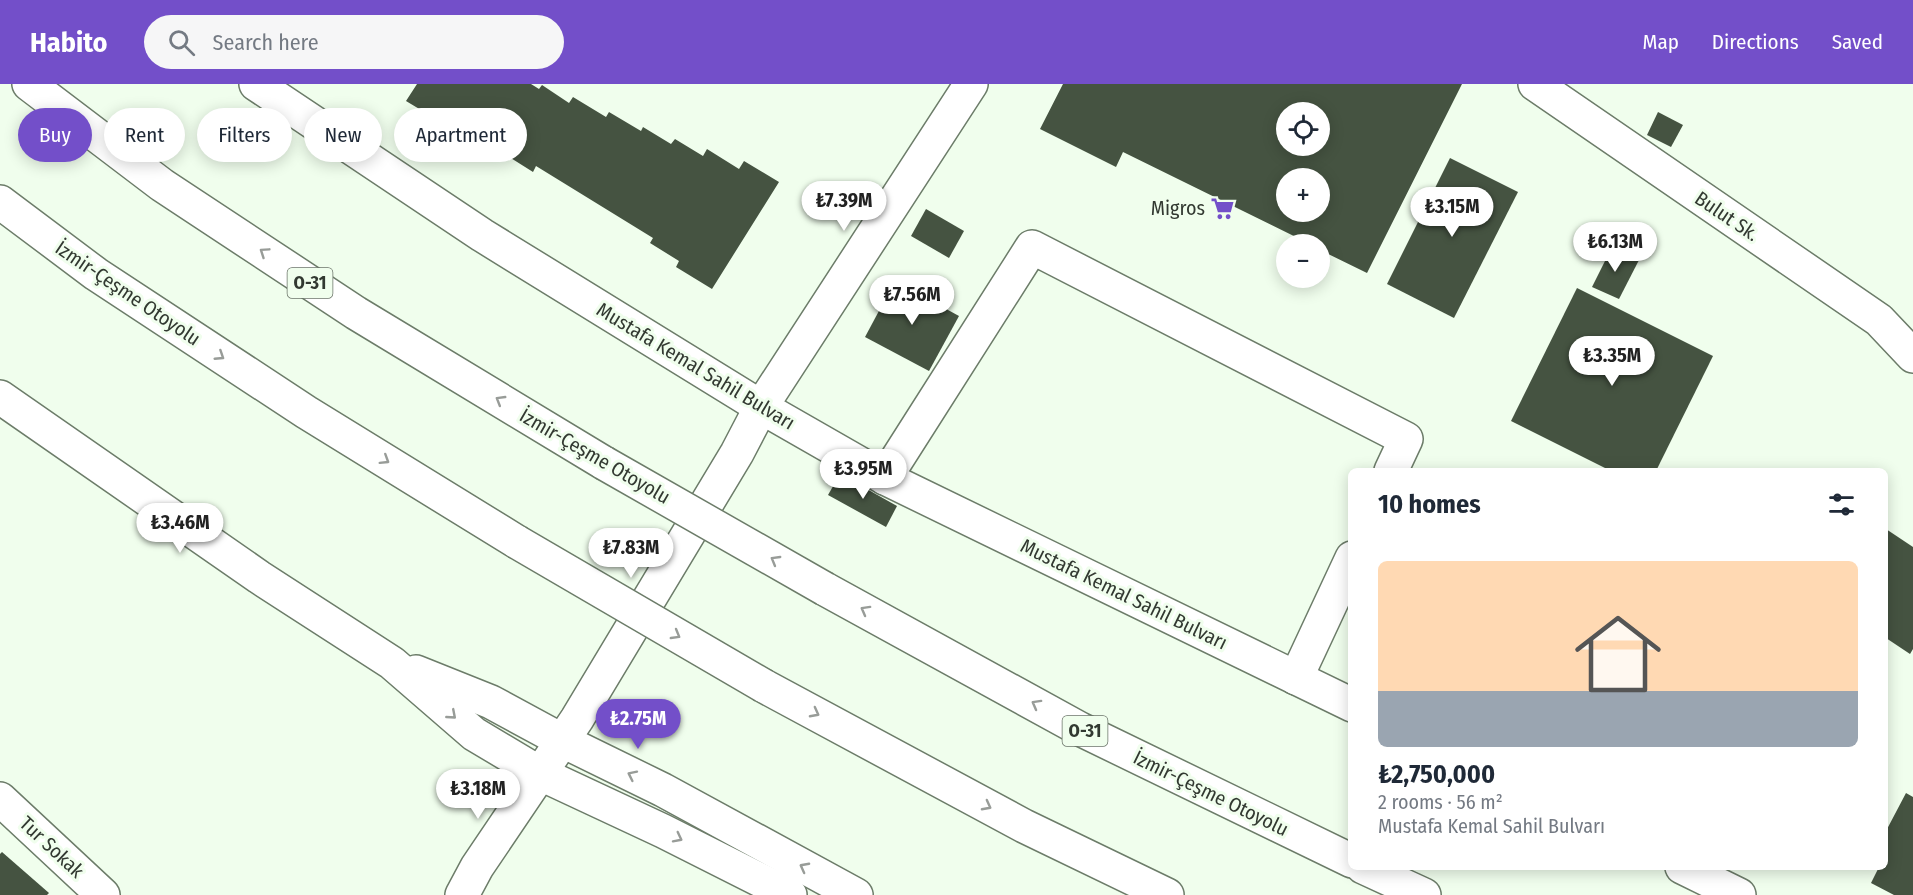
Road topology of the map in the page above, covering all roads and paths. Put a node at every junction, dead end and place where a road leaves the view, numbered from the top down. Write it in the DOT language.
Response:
graph roads {
  1 [pos="29,84"];
  2 [pos="256,84"];
  3 [pos="971,84"];
  4 [pos="1535,84"];
  5 [pos="0,202"];
  6 [pos="1913,356"];
  7 [pos="0,397"];
  8 [pos="761,407"];
  9 [pos="1392,468"];
  10 [pos="885,478"];
  11 [pos="1348,567"];
  12 [pos="392,663"];
  13 [pos="1296,678"];
  14 [pos="1348,703"];
  15 [pos="563,741"];
  16 [pos="541,774"];
  17 [pos="0,799"];
  18 [pos="1348,859"];
  19 [pos="1370,870"];
  20 [pos="1688,870"];
  21 [pos="103,895"];
  22 [pos="462,895"];
  23 [pos="790,895"];
  24 [pos="856,895"];
  25 [pos="1167,895"];
  26 [pos="1424,895"];
  27 [pos="1739,895"];
  18 -- 1 [label="main road, İzmir-Çeşme Otoyolu / O-31, one-way, bridge"];
  2 -- 8 [label="main road, Mustafa Kemal Sahil Bulvarı"];
  3 -- 8 [label="main road"];
  4 -- 6 [label="main road, Bulut Sk."];
  5 -- 25 [label="main road, İzmir-Çeşme Otoyolu, one-way, bridge"];
  7 -- 12 [label="main road"];
  8 -- 10 [label="main road, Mustafa Kemal Sahil Bulvarı"];
  8 -- 15 [label="main road"];
  9 -- 10 [label="main road"];
  10 -- 13 [label="main road, Mustafa Kemal Sahil Bulvarı"];
  11 -- 13 [label="main road"];
  12 -- 15 [label="main road"];
  12 -- 16 [label="main road, one-way"];
  13 -- 14 [label="main road, Mustafa Kemal Sahil Bulvarı"];
  15 -- 16 [label="main road"];
  24 -- 15 [label="main road, one-way"];
  16 -- 22 [label="main road"];
  16 -- 23 [label="main road, one-way"];
  17 -- 21 [label="main road, Tur Sokak"];
  19 -- 26 [label="main road"];
  20 -- 27 [label="main road"];
}
